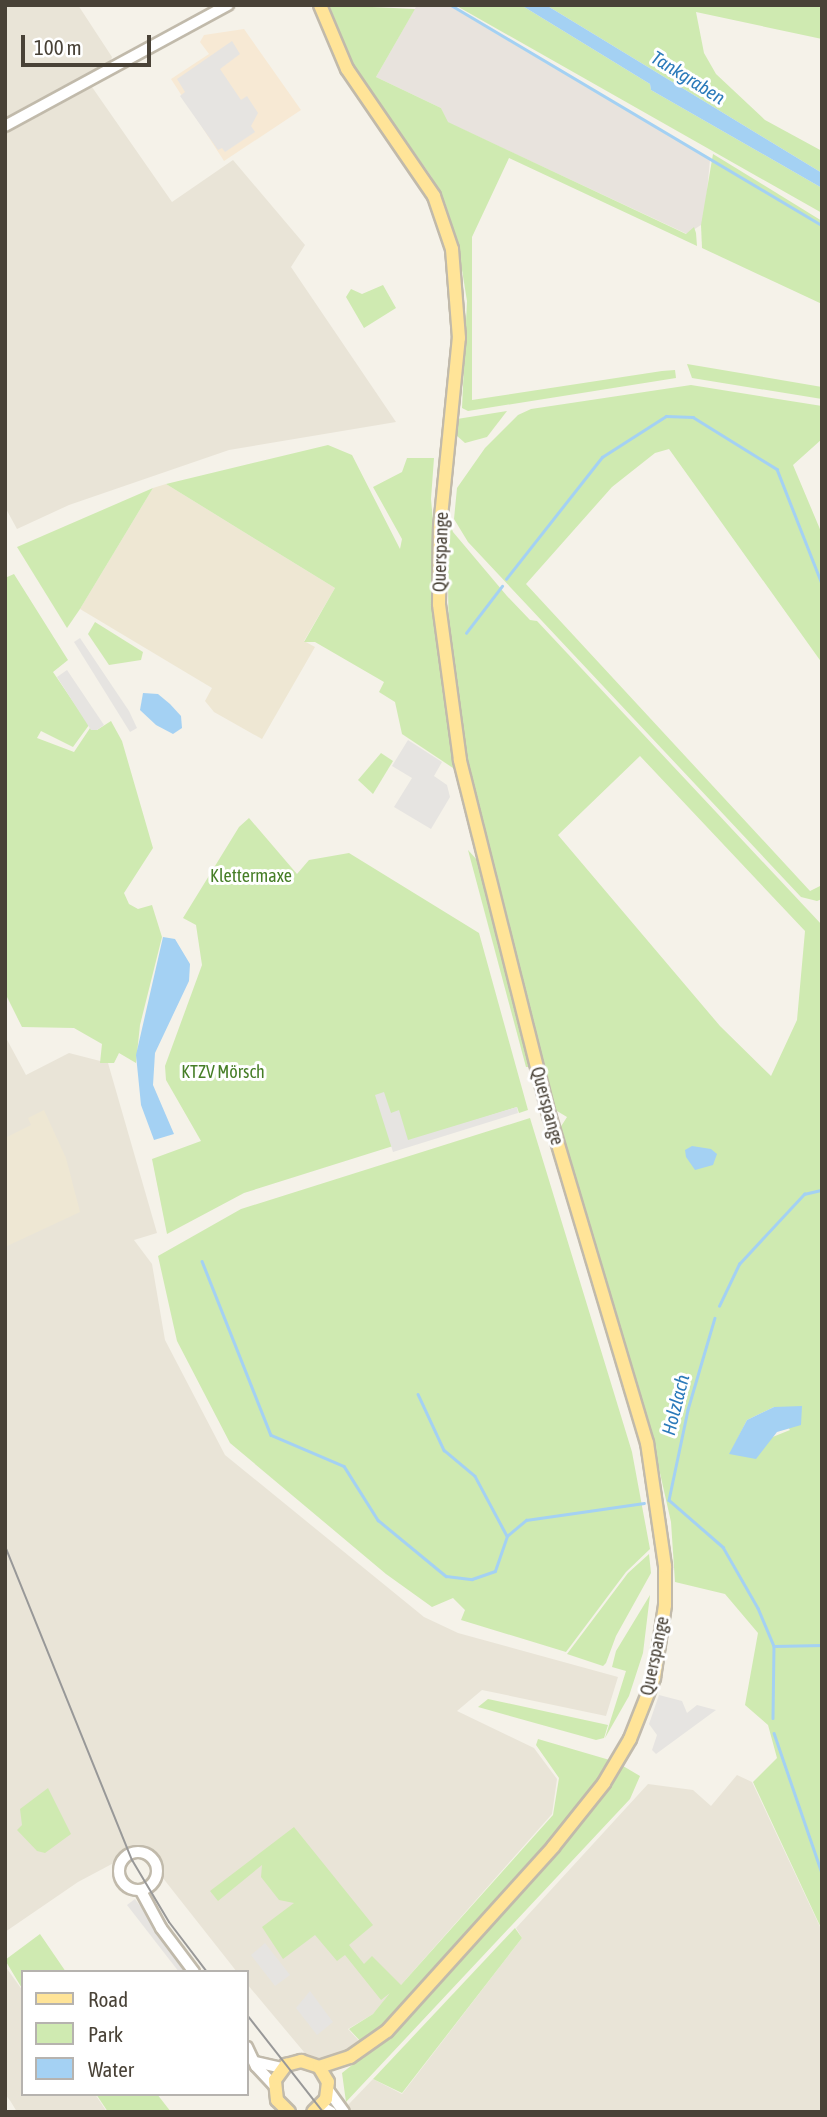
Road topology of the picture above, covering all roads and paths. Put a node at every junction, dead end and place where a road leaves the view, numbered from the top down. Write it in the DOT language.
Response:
graph roads {
  1 [pos="228,5"];
  2 [pos="320,5"];
  3 [pos="5,126"];
  4 [pos="141,1891"];
  5 [pos="192,1970"];
  6 [pos="248,2049"];
  7 [pos="350,2057"];
  8 [pos="256,2062"];
  9 [pos="319,2067"];
  10 [pos="282,2068"];
  11 [pos="274,2085"];
  12 [pos="328,2086"];
  13 [pos="322,2110"];
  14 [pos="286,2111"];
  15 [pos="344,2112"];
  1 -- 3 [label="street"];
  2 -- 7 [label="main road, Querspange"];
  4 -- 5 [label="street"];
  6 -- 8 [label="street"];
  7 -- 9 [label="main road"];
  7 -- 12 [label="main road"];
  8 -- 10 [label="street"];
  8 -- 11 [label="street"];
  9 -- 10 [label="main road"];
  9 -- 12 [label="main road"];
  10 -- 11 [label="main road"];
  11 -- 14 [label="main road"];
  12 -- 13 [label="main road"];
  12 -- 15 [label="street"];
}
